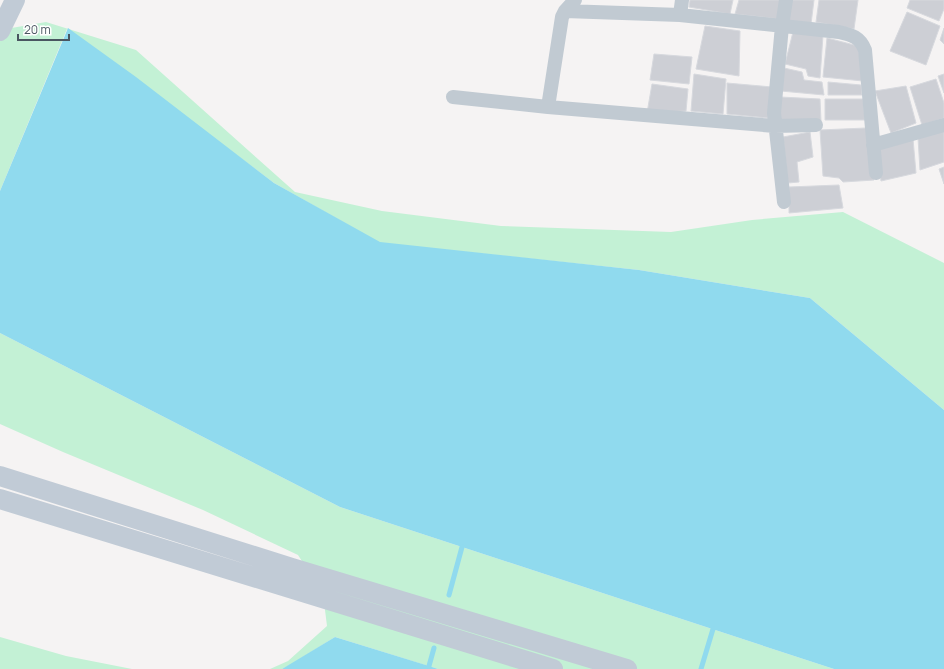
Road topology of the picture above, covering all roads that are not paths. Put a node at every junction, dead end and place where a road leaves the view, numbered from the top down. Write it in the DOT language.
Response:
graph roads {
  1 [pos="15,0"];
  2 [pos="575,0"];
  3 [pos="682,0"];
  4 [pos="786,0"];
  5 [pos="565,11"];
  6 [pos="680,15"];
  7 [pos="782,26"];
  8 [pos="0,31"];
  9 [pos="453,97"];
  10 [pos="548,107"];
  11 [pos="944,125"];
  12 [pos="775,126"];
  13 [pos="816,126"];
  14 [pos="873,145"];
  15 [pos="876,173"];
  16 [pos="784,202"];
  17 [pos="0,476"];
  18 [pos="0,499"];
  19 [pos="553,669"];
  20 [pos="626,669"];
  1 -- 8 [label="main road"];
  2 -- 5 [label="street"];
  3 -- 6 [label="street"];
  4 -- 7 [label="street"];
  5 -- 6 [label="street"];
  5 -- 10 [label="street"];
  6 -- 7 [label="street"];
  7 -- 12 [label="street"];
  7 -- 14 [label="street"];
  9 -- 10 [label="street"];
  10 -- 12 [label="street"];
  11 -- 14 [label="street"];
  12 -- 13 [label="street"];
  12 -- 16 [label="street"];
  14 -- 15 [label="street"];
  17 -- 20 [label="main road"];
  18 -- 19 [label="main road"];
}
